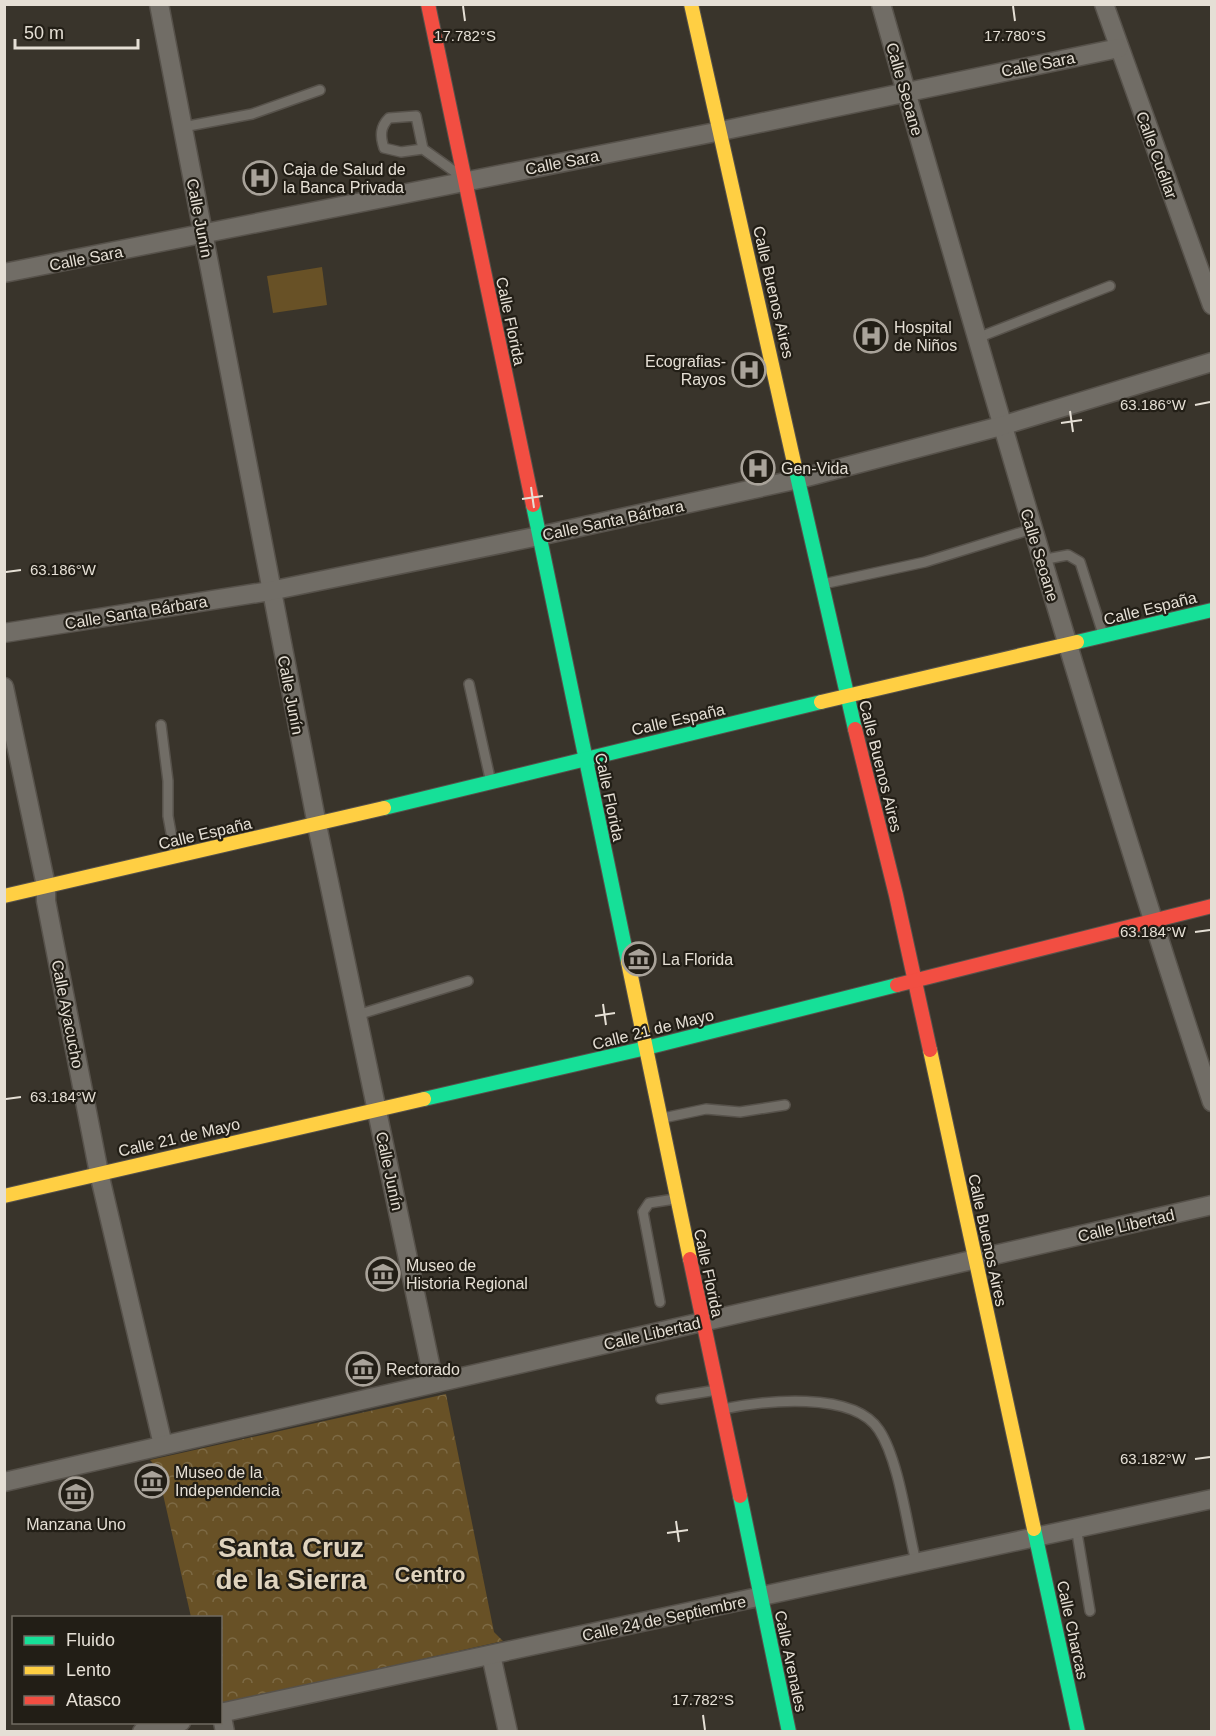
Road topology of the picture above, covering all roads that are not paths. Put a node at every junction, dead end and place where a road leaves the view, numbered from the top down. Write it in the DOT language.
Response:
graph roads {
  1 [pos="159,4"];
  2 [pos="428,4"];
  3 [pos="691,4"];
  4 [pos="881,4"];
  5 [pos="1104,4"];
  6 [pos="1119,48"];
  7 [pos="320,90"];
  8 [pos="905,91"];
  9 [pos="183,128"];
  10 [pos="721,131"];
  11 [pos="423,149"];
  12 [pos="465,180"];
  13 [pos="203,236"];
  14 [pos="4,273"];
  15 [pos="1110,286"];
  16 [pos="1212,305"];
  17 [pos="977,338"];
  18 [pos="1212,362"];
  19 [pos="1001,426"];
  20 [pos="799,479"];
  21 [pos="1032,529"];
  22 [pos="539,536"];
  23 [pos="1041,560"];
  24 [pos="822,585"];
  25 [pos="270,591"];
  26 [pos="1212,610"];
  27 [pos="4,633"];
  28 [pos="1103,636"];
  29 [pos="1068,645"];
  30 [pos="469,684"];
  31 [pos="4,687"];
  32 [pos="847,697"];
  33 [pos="161,725"];
  34 [pos="585,757"];
  35 [pos="491,781"];
  36 [pos="317,825"];
  37 [pos="175,857"];
  38 [pos="46,886"];
  39 [pos="4,896"];
  40 [pos="1212,906"];
  41 [pos="1152,922"];
  42 [pos="915,980"];
  43 [pos="468,981"];
  44 [pos="357,1015"];
  45 [pos="646,1048"];
  46 [pos="1212,1102"];
  47 [pos="785,1105"];
  48 [pos="377,1108"];
  49 [pos="660,1118"];
  50 [pos="99,1173"];
  51 [pos="4,1196"];
  52 [pos="677,1199"];
  53 [pos="1212,1205"];
  54 [pos="975,1259"];
  55 [pos="660,1302"];
  56 [pos="702,1322"];
  57 [pos="434,1383"];
  58 [pos="717,1390"];
  59 [pos="661,1399"];
  60 [pos="721,1409"];
  61 [pos="162,1445"];
  62 [pos="4,1482"];
  63 [pos="1212,1499"];
  64 [pos="1076,1527"];
  65 [pos="1036,1535"];
  66 [pos="916,1562"];
  67 [pos="760,1597"];
  68 [pos="1090,1611"];
  69 [pos="491,1655"];
  70 [pos="222,1712"];
  71 [pos="172,1724"];
  72 [pos="142,1731"];
  73 [pos="508,1731"];
  74 [pos="789,1731"];
  75 [pos="1078,1731"];
  1 -- 9 [label="street, Calle Junín"];
  2 -- 12 [label="street, Calle Florida"];
  3 -- 10 [label="street, Calle Buenos Aires"];
  4 -- 8 [label="street, Calle Seoane"];
  5 -- 6 [label="street, Calle Cuéllar"];
  6 -- 8 [label="street, Calle Sara"];
  6 -- 16 [label="street, Calle Cuéllar"];
  7 -- 9 [label="lane"];
  8 -- 10 [label="street, Calle Sara"];
  8 -- 17 [label="street, Calle Seoane"];
  9 -- 13 [label="street, Calle Junín"];
  10 -- 12 [label="street, Calle Sara"];
  10 -- 20 [label="street, Calle Buenos Aires"];
  11 -- 11 [label="lane"];
  11 -- 12 [label="lane"];
  12 -- 13 [label="street, Calle Sara"];
  12 -- 22 [label="street, Calle Florida"];
  13 -- 14 [label="street, Calle Sara"];
  13 -- 25 [label="street, Calle Junín"];
  15 -- 17 [label="lane"];
  17 -- 19 [label="street, Calle Seoane"];
  18 -- 19 [label="street, Calle Santa Bárbara"];
  19 -- 20 [label="street, Calle Santa Bárbara"];
  19 -- 21 [label="street, Calle Seoane"];
  20 -- 22 [label="street, Calle Santa Bárbara"];
  20 -- 24 [label="street, Calle Buenos Aires"];
  21 -- 23 [label="street, Calle Seoane"];
  21 -- 24 [label="lane"];
  22 -- 25 [label="street, Calle Santa Bárbara"];
  22 -- 34 [label="street, Calle Florida"];
  23 -- 28 [label="lane"];
  23 -- 29 [label="street, Calle Seoane"];
  24 -- 32 [label="street, Calle Buenos Aires"];
  25 -- 27 [label="street, Calle Santa Bárbara"];
  25 -- 36 [label="street, Calle Junín"];
  26 -- 28 [label="street, Calle España"];
  28 -- 29 [label="street, Calle España"];
  29 -- 32 [label="street, Calle España"];
  29 -- 41 [label="street, Calle Seoane"];
  30 -- 35 [label="lane"];
  31 -- 38 [label="street, Calle Ayacucho"];
  32 -- 34 [label="street, Calle España"];
  32 -- 42 [label="street, Calle Buenos Aires"];
  33 -- 37 [label="lane"];
  34 -- 35 [label="street, Calle España"];
  34 -- 45 [label="street, Calle Florida"];
  35 -- 36 [label="street, Calle España"];
  36 -- 37 [label="street, Calle España"];
  36 -- 44 [label="street, Calle Junín"];
  37 -- 38 [label="street, Calle España"];
  38 -- 39 [label="street, Calle España"];
  38 -- 50 [label="street, Calle Ayacucho"];
  40 -- 41 [label="street, Calle 21 de Mayo"];
  41 -- 42 [label="street, Calle 21 de Mayo"];
  41 -- 46 [label="street, Calle Seoane"];
  42 -- 45 [label="street, Calle 21 de Mayo"];
  42 -- 54 [label="street, Calle Buenos Aires"];
  43 -- 44 [label="lane"];
  44 -- 48 [label="street, Calle Junín"];
  45 -- 48 [label="street, Calle 21 de Mayo"];
  45 -- 49 [label="street, Calle Florida"];
  47 -- 49 [label="lane"];
  48 -- 50 [label="street, Calle 21 de Mayo"];
  48 -- 57 [label="street, Calle Junín"];
  49 -- 52 [label="street, Calle Florida"];
  50 -- 51 [label="street, Calle 21 de Mayo"];
  50 -- 61 [label="street, Calle Ayacucho"];
  52 -- 55 [label="lane"];
  52 -- 56 [label="street, Calle Florida"];
  53 -- 54 [label="street, Calle Libertad"];
  54 -- 56 [label="street, Calle Libertad"];
  54 -- 65 [label="street, Calle Buenos Aires"];
  56 -- 57 [label="street, Calle Libertad"];
  56 -- 58 [label="street, Calle Florida"];
  57 -- 61 [label="street, Calle Libertad"];
  58 -- 59 [label="lane"];
  58 -- 60 [label="street, Calle Florida"];
  60 -- 66 [label="lane"];
  60 -- 67 [label="street, Calle Florida"];
  61 -- 62 [label="street, Calle Libertad"];
  63 -- 64 [label="street, Calle 24 de Septiembre"];
  64 -- 65 [label="street, Calle 24 de Septiembre"];
  64 -- 68 [label="lane"];
  65 -- 66 [label="street, Calle 24 de Septiembre"];
  65 -- 75 [label="street, Calle Charcas"];
  66 -- 67 [label="street, Calle 24 de Septiembre"];
  67 -- 69 [label="street, Calle 24 de Septiembre"];
  67 -- 74 [label="street, Calle Arenales"];
  69 -- 70 [label="street, Calle 24 de Septiembre"];
  69 -- 73 [label="street"];
  71 -- 72 [label="street"];
}
